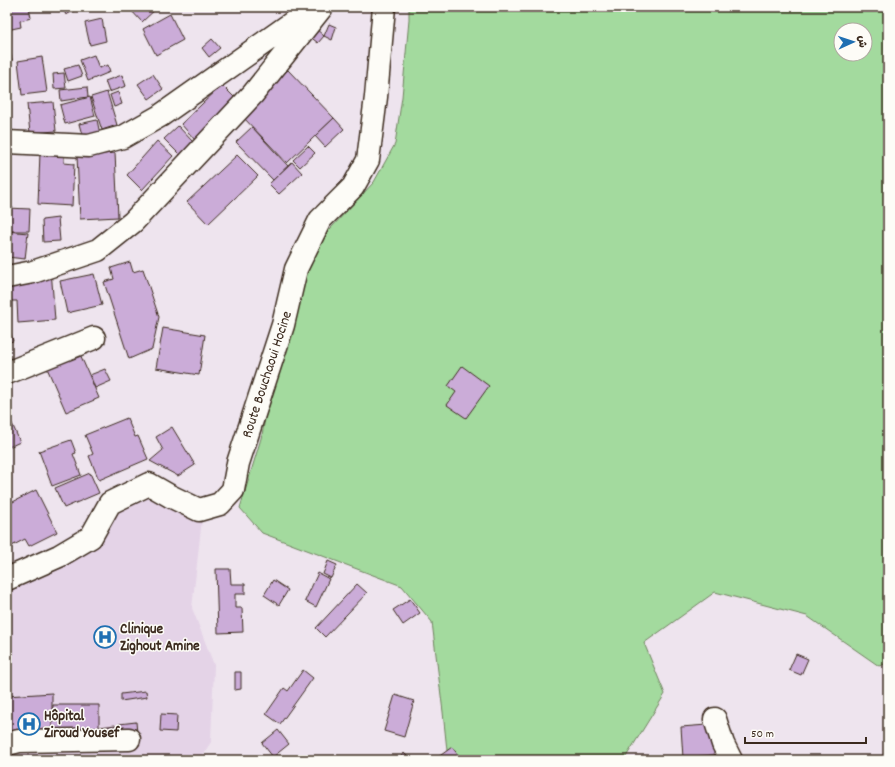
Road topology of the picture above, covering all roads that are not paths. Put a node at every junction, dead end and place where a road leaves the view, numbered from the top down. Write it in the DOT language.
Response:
graph roads {
  1 [pos="314,7"];
  2 [pos="322,7"];
  3 [pos="384,7"];
  4 [pos="7,142"];
  5 [pos="7,277"];
  6 [pos="94,338"];
  7 [pos="7,373"];
  8 [pos="7,579"];
  9 [pos="715,719"];
  10 [pos="129,739"];
  11 [pos="7,744"];
  12 [pos="731,760"];
  1 -- 4 [label="street"];
  2 -- 5 [label="street"];
  3 -- 8 [label="street, Route Bouchaoui Hocine"];
  6 -- 7 [label="street"];
  9 -- 12 [label="street"];
  10 -- 11 [label="street"];
}
